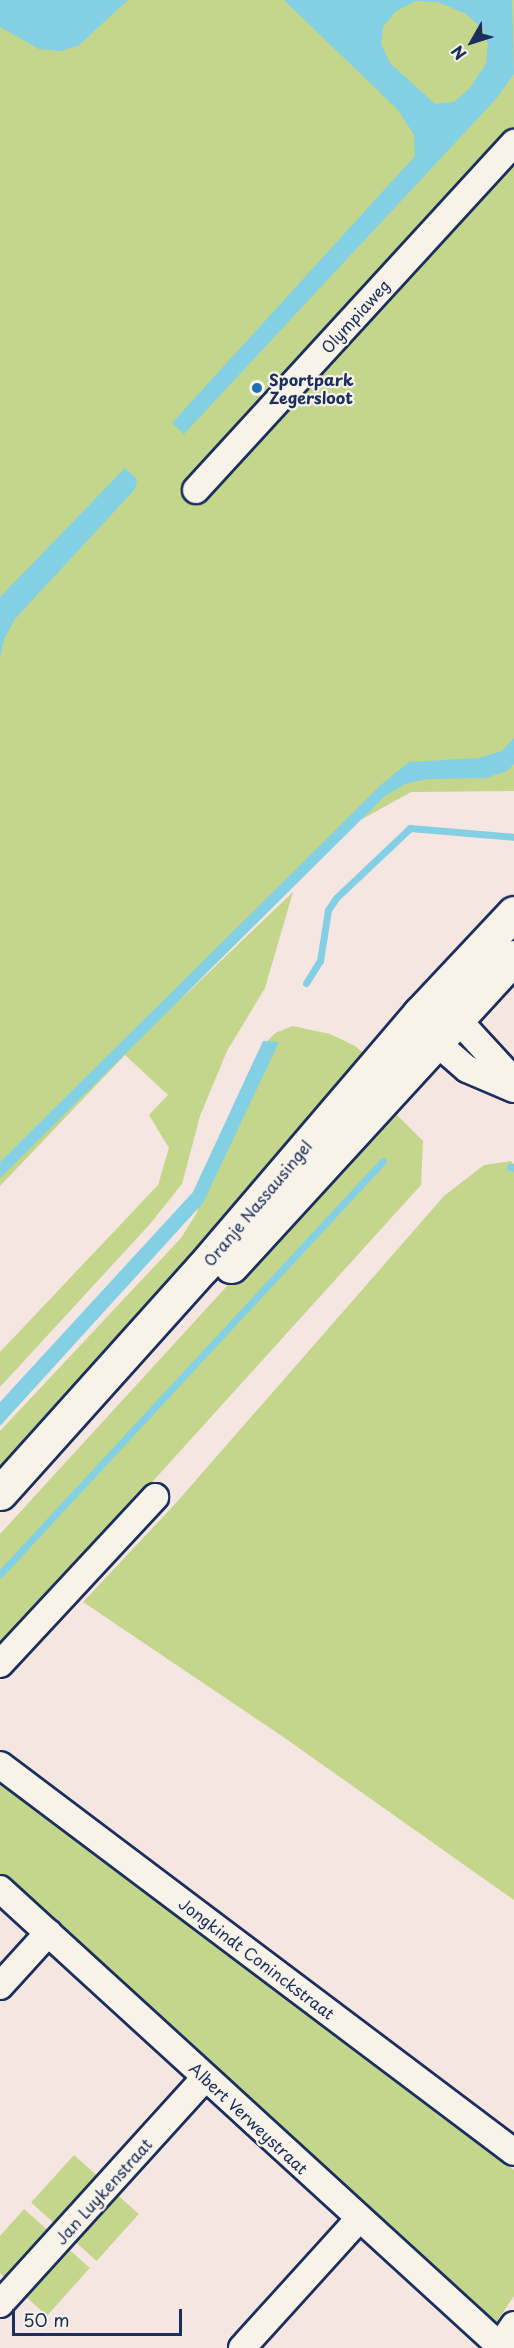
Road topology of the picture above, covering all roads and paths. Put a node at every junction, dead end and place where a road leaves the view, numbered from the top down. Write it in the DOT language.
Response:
graph roads {
  1 [pos="514,143"];
  2 [pos="196,490"];
  3 [pos="514,913"];
  4 [pos="514,957"];
  5 [pos="420,1013"];
  6 [pos="448,1031"];
  7 [pos="514,1081"];
  8 [pos="514,1089"];
  9 [pos="0,1493"];
  10 [pos="155,1497"];
  11 [pos="0,1512"];
  12 [pos="0,1664"];
  13 [pos="0,1764"];
  14 [pos="0,1889"];
  15 [pos="48,1933"];
  16 [pos="0,1986"];
  17 [pos="205,2078"];
  18 [pos="514,2152"];
  19 [pos="359,2219"];
  20 [pos="0,2304"];
  21 [pos="514,2325"];
  22 [pos="242,2348"];
  23 [pos="500,2348"];
  1 -- 2 [label="street, Olympiaweg"];
  3 -- 5 [label="main road, Oranje Nassausingel"];
  4 -- 6 [label="main road, Oranje Nassausingel"];
  5 -- 6 [label="street"];
  5 -- 9 [label="main road, Oranje Nassausingel"];
  6 -- 7 [label="street"];
  6 -- 8 [label="street"];
  6 -- 11 [label="main road, Oranje Nassausingel"];
  10 -- 12 [label="street"];
  13 -- 18 [label="street, Jongkindt Coninckstraat"];
  14 -- 15 [label="street, Albert Verweystraat"];
  15 -- 16 [label="street"];
  15 -- 17 [label="street, Albert Verweystraat"];
  17 -- 19 [label="street, Albert Verweystraat"];
  17 -- 20 [label="street, Jan Luykenstraat"];
  19 -- 22 [label="street"];
  19 -- 23 [label="street, Albert Verweystraat"];
  21 -- 23 [label="street"];
}
